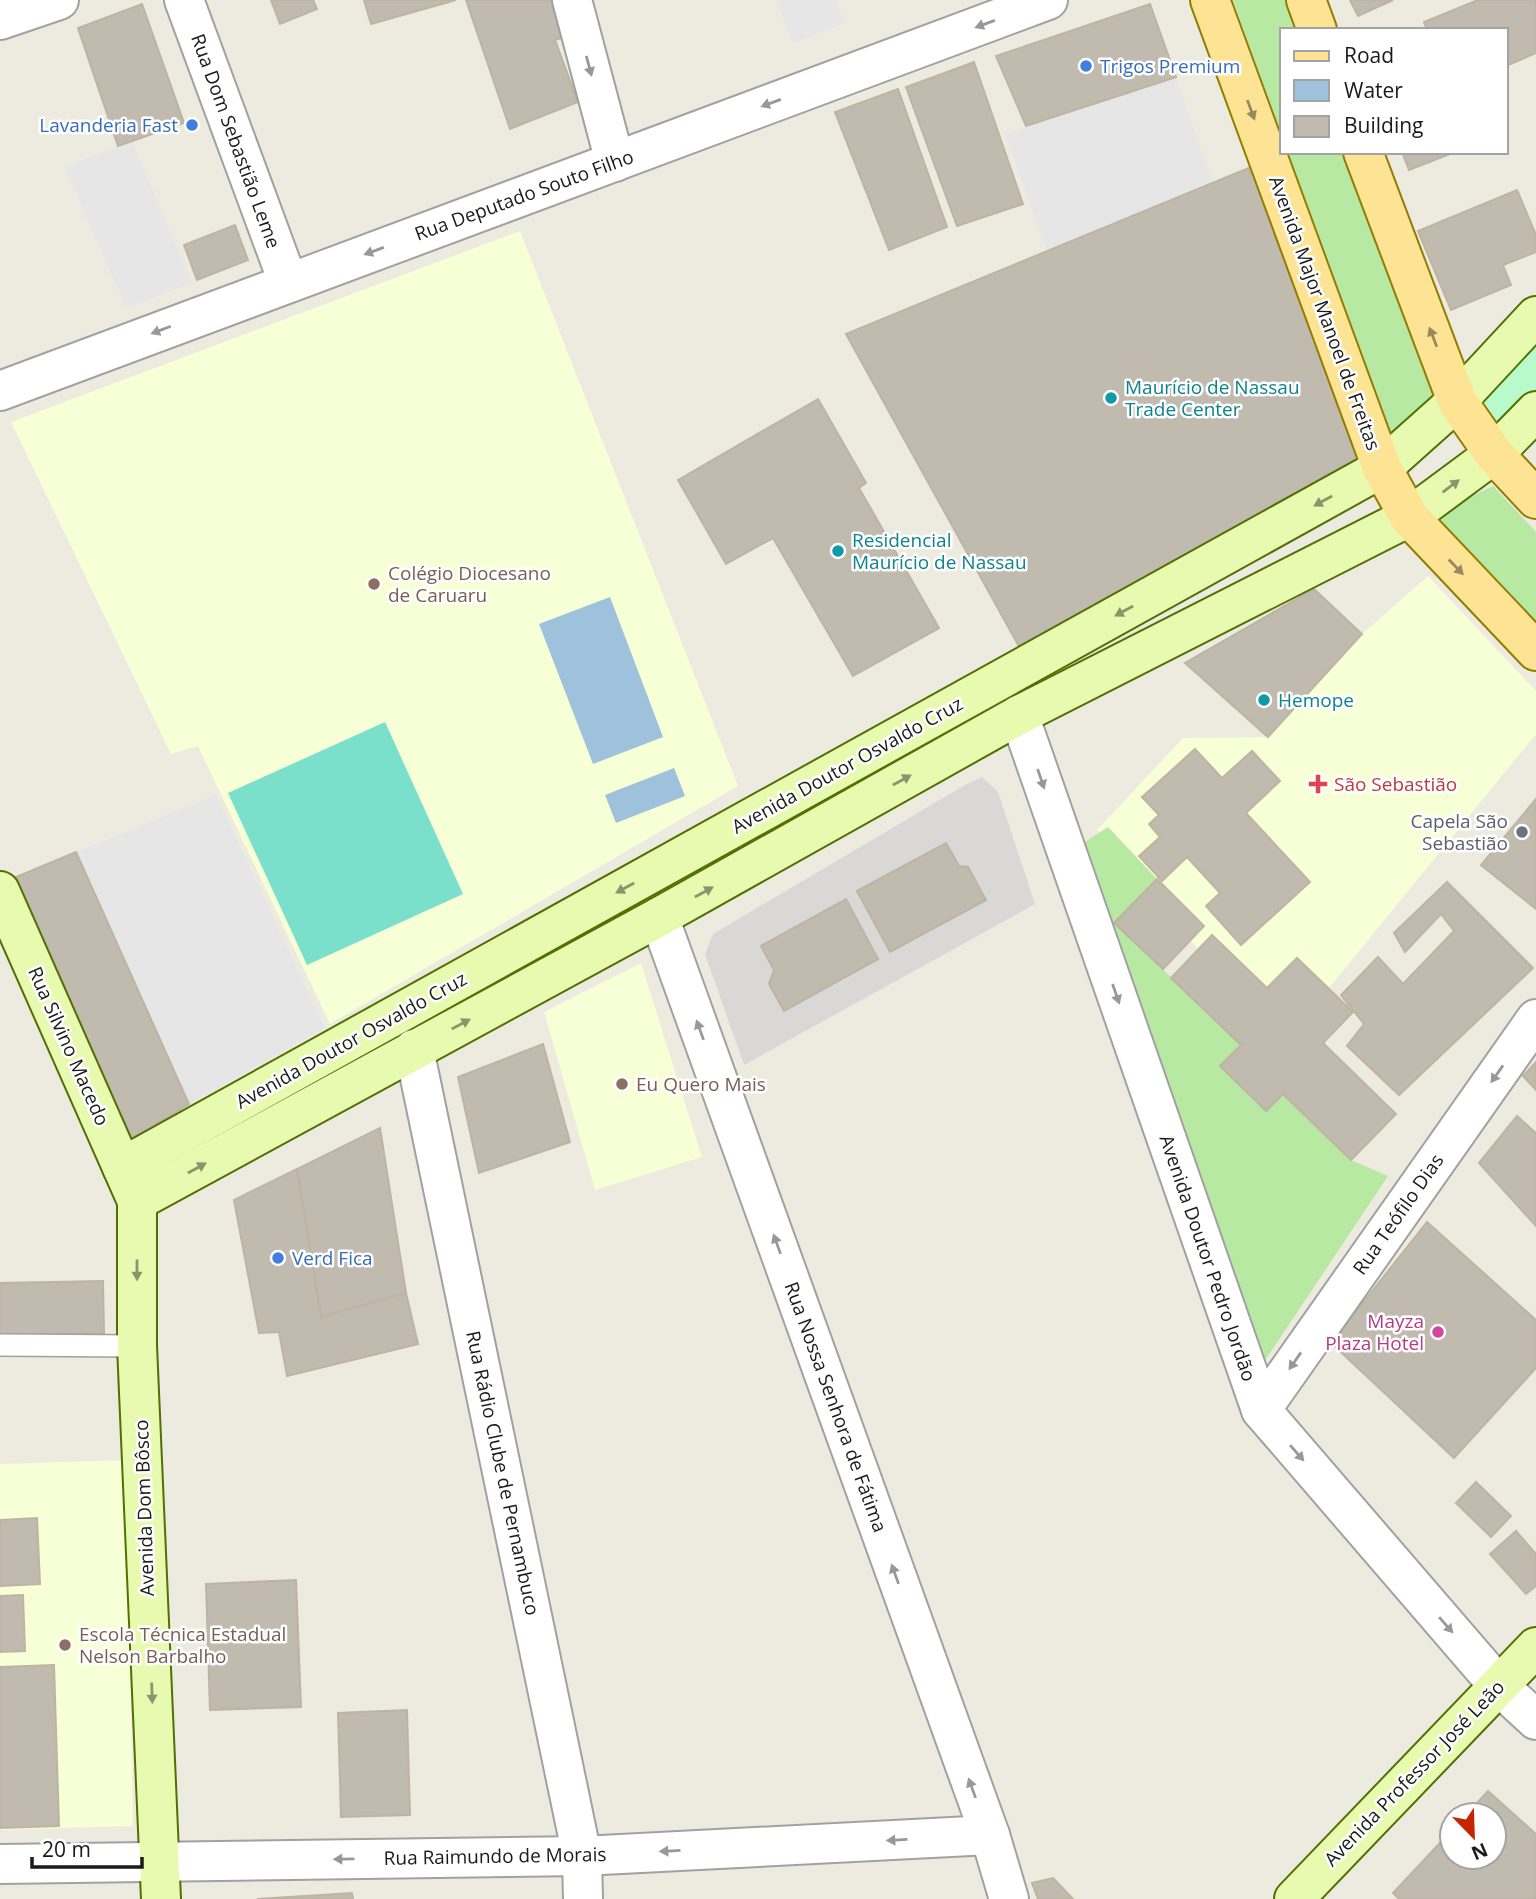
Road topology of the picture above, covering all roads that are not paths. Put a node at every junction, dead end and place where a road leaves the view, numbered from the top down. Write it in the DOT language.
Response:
graph roads {
  1 [pos="59,0"];
  2 [pos="184,0"];
  3 [pos="572,0"];
  4 [pos="1048,0"];
  5 [pos="1210,0"];
  6 [pos="1306,0"];
  7 [pos="0,20"];
  8 [pos="1316,28"];
  9 [pos="1364,154"];
  10 [pos="615,162"];
  11 [pos="288,282"];
  12 [pos="1536,316"];
  13 [pos="0,391"];
  14 [pos="1457,401"];
  15 [pos="1536,411"];
  16 [pos="1494,454"];
  17 [pos="1382,468"];
  18 [pos="1536,499"];
  19 [pos="1409,517"];
  20 [pos="1536,651"];
  21 [pos="1019,715"];
  22 [pos="0,891"];
  23 [pos="659,917"];
  24 [pos="1536,1018"];
  25 [pos="414,1049"];
  26 [pos="122,1167"];
  27 [pos="138,1201"];
  28 [pos="0,1345"];
  29 [pos="137,1346"];
  30 [pos="1261,1410"];
  31 [pos="1536,1647"];
  32 [pos="1498,1685"];
  33 [pos="1536,1720"];
  34 [pos="990,1835"];
  35 [pos="582,1856"];
  36 [pos="159,1862"];
  37 [pos="0,1864"];
  38 [pos="161,1899"];
  39 [pos="583,1899"];
  40 [pos="1009,1899"];
  41 [pos="1294,1899"];
  1 -- 7 [label="street"];
  2 -- 11 [label="street, Rua Dom Sebastião Leme"];
  3 -- 10 [label="street, one-way"];
  4 -- 10 [label="street, Rua Deputado Souto Filho, one-way"];
  5 -- 17 [label="main road, Avenida Major Manoel de Freitas, one-way"];
  6 -- 8 [label="main road"];
  14 -- 9 [label="main road, one-way"];
  10 -- 11 [label="street, Rua Deputado Souto Filho, one-way"];
  11 -- 13 [label="street, Rua Deputado Souto Filho, one-way"];
  12 -- 14 [label="street, Avenida Doutor Osvaldo Cruz"];
  14 -- 16 [label="main road"];
  14 -- 17 [label="street, Avenida Doutor Osvaldo Cruz"];
  15 -- 16 [label="street, Avenida Doutor Osvaldo Cruz"];
  16 -- 18 [label="main road"];
  19 -- 16 [label="street, Avenida Doutor Osvaldo Cruz, one-way"];
  17 -- 19 [label="main road, Avenida Major Manoel de Freitas"];
  17 -- 26 [label="street, Avenida Doutor Osvaldo Cruz, one-way"];
  19 -- 20 [label="main road, Avenida Major Manoel de Freitas, one-way"];
  19 -- 21 [label="street, Avenida Doutor Osvaldo Cruz"];
  23 -- 21 [label="street, Avenida Doutor Osvaldo Cruz, one-way"];
  21 -- 30 [label="street, Avenida Doutor Pedro Jordão, one-way"];
  22 -- 26 [label="street, Rua Silvino Macedo"];
  25 -- 23 [label="street, Avenida Doutor Osvaldo Cruz, one-way"];
  34 -- 23 [label="street, Rua Nossa Senhora de Fátima, one-way"];
  24 -- 30 [label="street, Rua Teófilo Dias, one-way"];
  27 -- 25 [label="street, Avenida Doutor Osvaldo Cruz, one-way"];
  25 -- 35 [label="street, Rua Rádio Clube de Pernambuco"];
  26 -- 27 [label="street, Rua Silvino Macedo"];
  27 -- 29 [label="street, Avenida Dom Bôsco, one-way"];
  28 -- 29 [label="lane"];
  29 -- 36 [label="street, Avenida Dom Bôsco, one-way"];
  30 -- 32 [label="street, Avenida Doutor Pedro Jordão, one-way"];
  31 -- 32 [label="street, Avenida Professor José Leão"];
  32 -- 33 [label="street, Avenida Doutor Pedro Jordão"];
  32 -- 41 [label="street, Avenida Professor José Leão"];
  34 -- 35 [label="street, Rua Raimundo de Morais, one-way"];
  34 -- 40 [label="street, Rua Nossa Senhora de Fátima"];
  35 -- 36 [label="street, Rua Raimundo de Morais, one-way"];
  35 -- 39 [label="street, Rua Rádio Clube de Pernambuco"];
  36 -- 37 [label="street, Rua Raimundo de Morais"];
  36 -- 38 [label="street, Avenida Dom Bôsco"];
}
